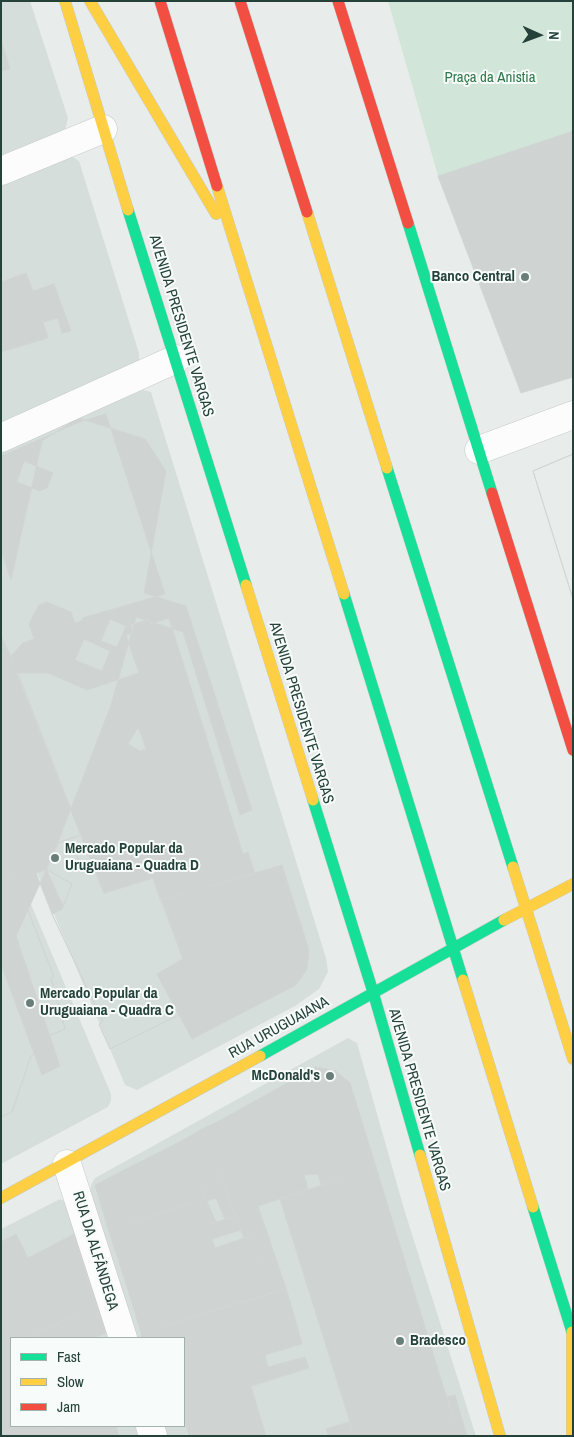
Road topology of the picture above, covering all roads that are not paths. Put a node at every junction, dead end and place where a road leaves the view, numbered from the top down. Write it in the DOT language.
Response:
graph roads {
  1 [pos="65,1"];
  2 [pos="90,1"];
  3 [pos="160,1"];
  4 [pos="240,1"];
  5 [pos="338,1"];
  6 [pos="102,129"];
  7 [pos="1,171"];
  8 [pos="240,256"];
  9 [pos="176,359"];
  10 [pos="573,415"];
  11 [pos="1,438"];
  12 [pos="479,450"];
  13 [pos="573,750"];
  14 [pos="573,884"];
  15 [pos="526,907"];
  16 [pos="452,947"];
  17 [pos="373,992"];
  18 [pos="573,1059"];
  19 [pos="68,1164"];
  20 [pos="1,1198"];
  21 [pos="572,1333"];
  22 [pos="122,1337"];
  23 [pos="500,1436"];
  24 [pos="572,1436"];
  1 -- 6 [label="main road, AVENIDA PRESIDENTE VARGAS"];
  2 -- 8 [label="main road"];
  3 -- 8 [label="main road"];
  4 -- 15 [label="main road"];
  5 -- 12 [label="main road"];
  6 -- 7 [label="street"];
  6 -- 9 [label="main road, AVENIDA PRESIDENTE VARGAS"];
  8 -- 16 [label="main road"];
  9 -- 11 [label="street"];
  9 -- 17 [label="main road, AVENIDA PRESIDENTE VARGAS"];
  10 -- 12 [label="street"];
  12 -- 13 [label="main road"];
  14 -- 15 [label="main road, RUA URUGUAIANA"];
  15 -- 16 [label="main road, RUA URUGUAIANA"];
  15 -- 18 [label="main road"];
  16 -- 17 [label="main road, RUA URUGUAIANA"];
  16 -- 21 [label="main road"];
  17 -- 19 [label="main road, RUA URUGUAIANA"];
  17 -- 23 [label="main road, AVENIDA PRESIDENTE VARGAS"];
  19 -- 20 [label="main road, RUA URUGUAIANA"];
  19 -- 22 [label="street, RUA DA ALFÂNDEGA"];
  21 -- 24 [label="main road"];
}
